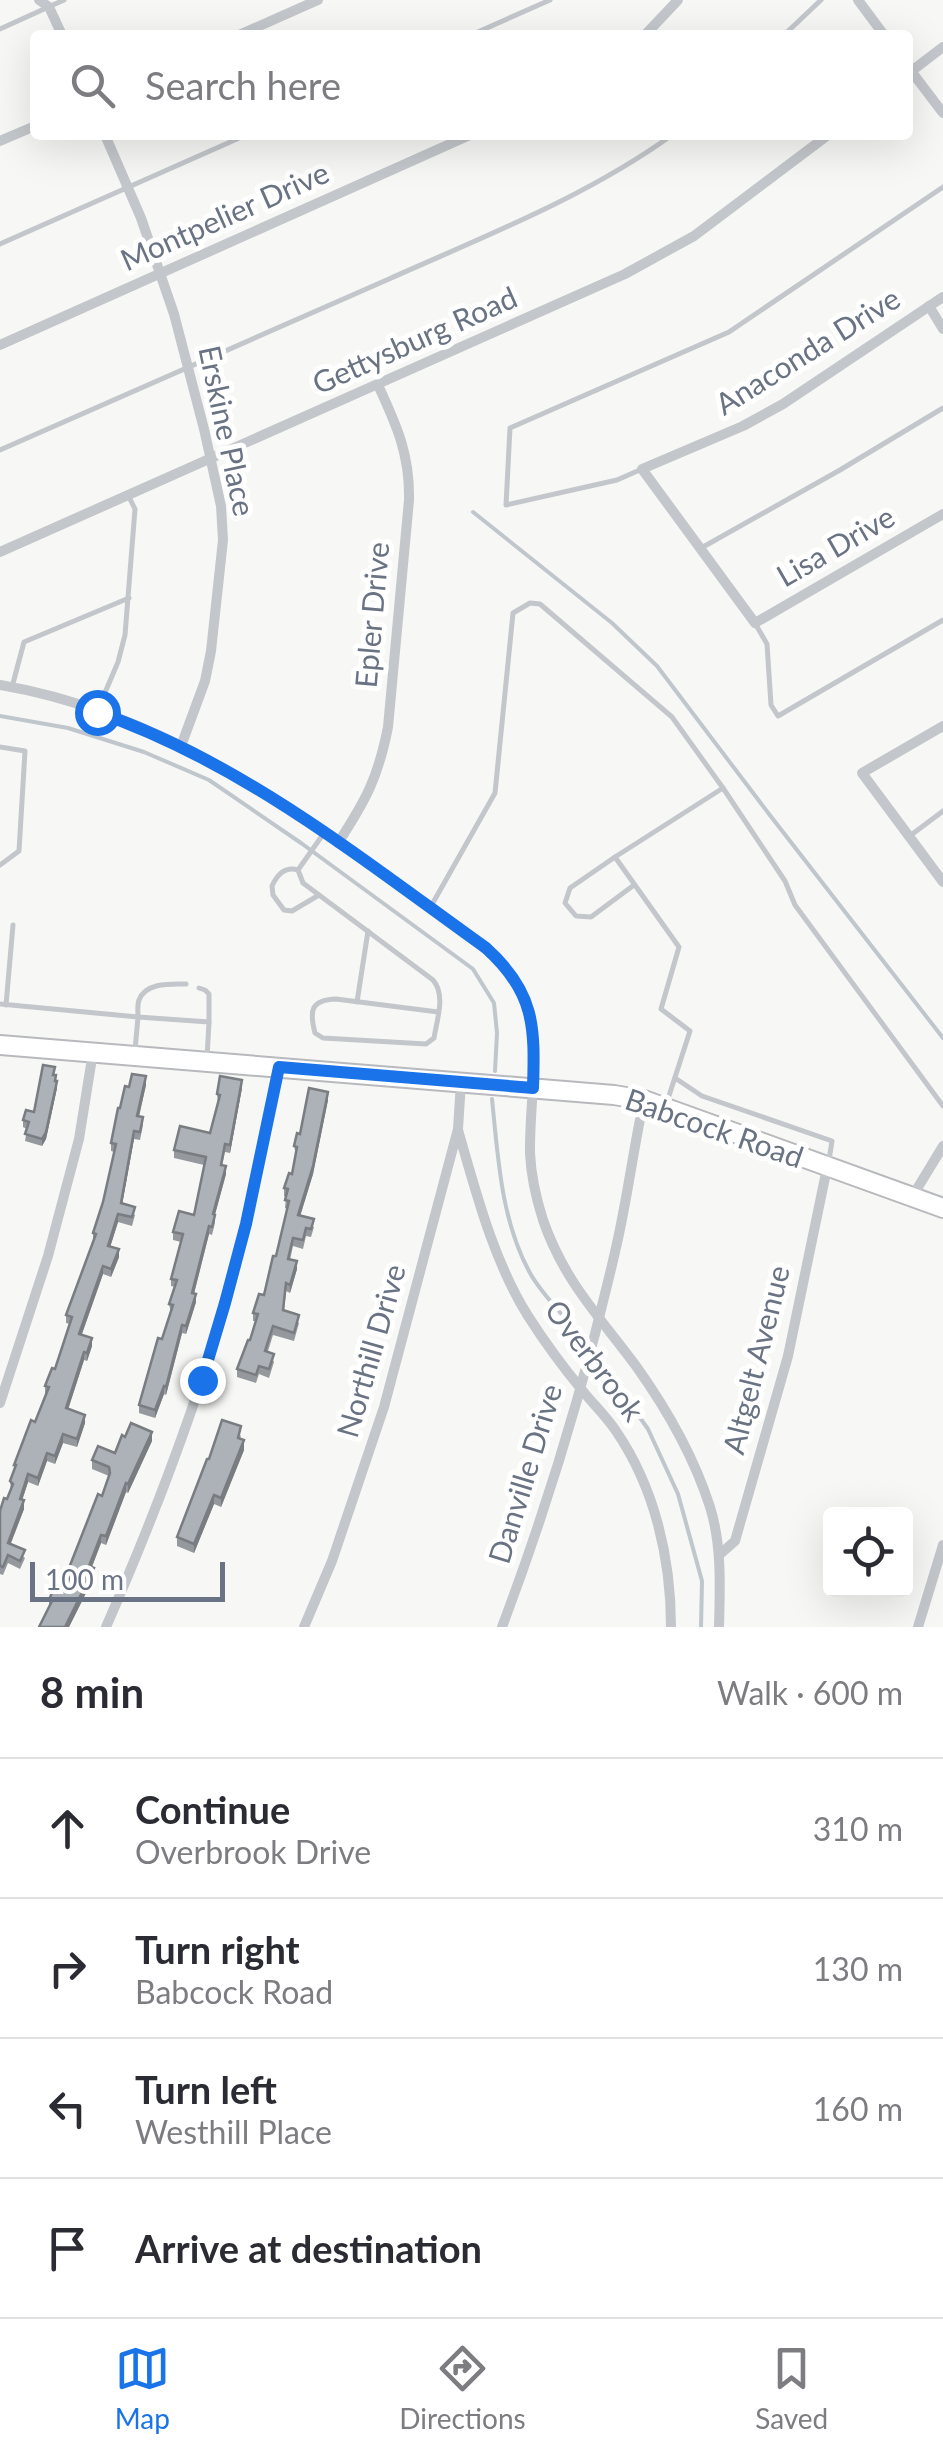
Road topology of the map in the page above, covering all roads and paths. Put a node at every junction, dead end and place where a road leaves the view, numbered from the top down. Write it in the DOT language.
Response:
graph roads {
  1 [pos="64,0"];
  2 [pos="318,0"];
  3 [pos="550,0"];
  4 [pos="678,0"];
  5 [pos="821,0"];
  6 [pos="858,0"];
  7 [pos="44,3"];
  8 [pos="0,29"];
  9 [pos="59,30"];
  10 [pos="250,30"];
  11 [pos="482,30"];
  12 [pos="650,30"];
  13 [pos="789,30"];
  14 [pos="880,30"];
  15 [pos="943,47"];
  16 [pos="913,67"];
  17 [pos="913,75"];
  18 [pos="943,113"];
  19 [pos="30,128"];
  20 [pos="107,140"];
  21 [pos="235,140"];
  22 [pos="459,140"];
  23 [pos="665,140"];
  24 [pos="822,140"];
  25 [pos="0,141"];
  26 [pos="943,187"];
  27 [pos="128,188"];
  28 [pos="0,244"];
  29 [pos="160,273"];
  30 [pos="943,296"];
  31 [pos="930,306"];
  32 [pos="943,329"];
  33 [pos="0,345"];
  34 [pos="188,367"];
  35 [pos="378,385"];
  36 [pos="943,408"];
  37 [pos="0,450"];
  38 [pos="210,458"];
  39 [pos="642,469"];
  40 [pos="128,495"];
  41 [pos="943,514"];
  42 [pos="700,548"];
  43 [pos="0,552"];
  44 [pos="129,598"];
  45 [pos="943,620"];
  46 [pos="755,623"];
  47 [pos="6,686"];
  48 [pos="97,712"];
  49 [pos="943,726"];
  50 [pos="181,746"];
  51 [pos="0,747"];
  52 [pos="724,788"];
  53 [pos="943,811"];
  54 [pos="324,833"];
  55 [pos="908,836"];
  56 [pos="338,843"];
  57 [pos="615,856"];
  58 [pos="0,864"];
  59 [pos="299,867"];
  60 [pos="943,882"];
  61 [pos="635,885"];
  62 [pos="319,895"];
  63 [pos="430,908"];
  64 [pos="13,925"];
  65 [pos="368,930"];
  66 [pos="186,984"];
  67 [pos="199,988"];
  68 [pos="357,1002"];
  69 [pos="3,1004"];
  70 [pos="438,1012"];
  71 [pos="138,1017"];
  72 [pos="209,1022"];
  73 [pos="0,1044"];
  74 [pos="93,1052"];
  75 [pos="135,1055"];
  76 [pos="206,1061"];
  77 [pos="279,1067"];
  78 [pos="674,1078"];
  79 [pos="461,1082"];
  80 [pos="533,1088"];
  81 [pos="644,1100"];
  82 [pos="943,1106"];
  83 [pos="665,1108"];
  84 [pos="458,1129"];
  85 [pos="943,1146"];
  86 [pos="827,1168"];
  87 [pos="911,1198"];
  88 [pos="943,1208"];
  89 [pos="599,1319"];
  90 [pos="580,1388"];
  91 [pos="0,1403"];
  92 [pos="943,1544"];
  93 [pos="718,1556"];
  94 [pos="106,1627"];
  95 [pos="304,1627"];
  96 [pos="502,1627"];
  97 [pos="671,1627"];
  98 [pos="719,1627"];
  99 [pos="918,1627"];
  1 -- 7 [label="lane"];
  2 -- 10 [label="street"];
  3 -- 11 [label="lane"];
  4 -- 12 [label="street"];
  5 -- 13 [label="lane"];
  6 -- 14 [label="street"];
  7 -- 8 [label="lane"];
  7 -- 9 [label="street"];
  15 -- 16 [label="street"];
  17 -- 18 [label="street"];
  19 -- 25 [label="street"];
  20 -- 27 [label="street, Erskine Place"];
  21 -- 27 [label="lane"];
  22 -- 29 [label="street, Montpelier Drive"];
  23 -- 34 [label="lane"];
  24 -- 35 [label="street, Gettysburg Road"];
  26 -- 39 [label="lane"];
  27 -- 28 [label="lane"];
  27 -- 29 [label="street, Erskine Place"];
  29 -- 33 [label="street, Montpelier Drive"];
  29 -- 34 [label="street, Erskine Place"];
  30 -- 31 [label="street, Anaconda Drive"];
  31 -- 32 [label="street"];
  31 -- 39 [label="street, Anaconda Drive"];
  34 -- 37 [label="lane"];
  34 -- 38 [label="street, Erskine Place"];
  35 -- 38 [label="street, Gettysburg Road"];
  35 -- 56 [label="street, Epler Drive"];
  36 -- 42 [label="lane"];
  38 -- 40 [label="street, Gettysburg Road"];
  38 -- 50 [label="street, Erskine Place"];
  39 -- 42 [label="street"];
  40 -- 43 [label="street, Gettysburg Road"];
  40 -- 44 [label="lane"];
  41 -- 46 [label="street, Lisa Drive"];
  42 -- 46 [label="street"];
  44 -- 47 [label="lane"];
  44 -- 48 [label="lane"];
  45 -- 46 [label="lane"];
  47 -- 48 [label="street"];
  48 -- 50 [label="street"];
  49 -- 55 [label="street"];
  50 -- 54 [label="street"];
  51 -- 58 [label="lane"];
  52 -- 57 [label="lane"];
  52 -- 63 [label="lane"];
  52 -- 82 [label="lane"];
  53 -- 55 [label="lane"];
  54 -- 56 [label="street"];
  54 -- 59 [label="lane"];
  55 -- 60 [label="street"];
  56 -- 63 [label="street"];
  57 -- 61 [label="lane"];
  57 -- 61 [label="lane"];
  59 -- 62 [label="lane"];
  59 -- 62 [label="lane"];
  61 -- 78 [label="lane"];
  62 -- 65 [label="lane"];
  63 -- 80 [label="street"];
  64 -- 69 [label="lane"];
  65 -- 68 [label="lane"];
  65 -- 70 [label="lane"];
  66 -- 71 [label="lane"];
  67 -- 72 [label="lane"];
  68 -- 70 [label="lane"];
  68 -- 70 [label="lane"];
  69 -- 71 [label="lane"];
  71 -- 72 [label="lane"];
  71 -- 75 [label="lane"];
  72 -- 76 [label="lane"];
  73 -- 74 [label="main road, Babcock Road"];
  74 -- 75 [label="main road, Babcock Road"];
  74 -- 91 [label="street"];
  75 -- 76 [label="main road, Babcock Road"];
  76 -- 77 [label="main road, Babcock Road"];
  77 -- 79 [label="main road, Babcock Road"];
  77 -- 94 [label="street"];
  78 -- 83 [label="lane"];
  78 -- 86 [label="lane"];
  79 -- 80 [label="main road, Babcock Road"];
  79 -- 84 [label="street, Northill Drive"];
  80 -- 81 [label="main road, Babcock Road"];
  80 -- 89 [label="street"];
  81 -- 83 [label="main road, Babcock Road"];
  81 -- 89 [label="street, Danville Drive"];
  83 -- 86 [label="main road, Babcock Road"];
  84 -- 90 [label="street, Overbrook"];
  84 -- 95 [label="street, Northill Drive"];
  85 -- 87 [label="street"];
  86 -- 87 [label="main road, Babcock Road"];
  86 -- 93 [label="street, Altgelt Avenue"];
  87 -- 88 [label="main road, Babcock Road"];
  89 -- 90 [label="street, Danville Drive"];
  89 -- 93 [label="street"];
  90 -- 96 [label="street, Danville Drive"];
  90 -- 97 [label="street, Overbrook"];
  92 -- 99 [label="street"];
  93 -- 98 [label="street"];
}
